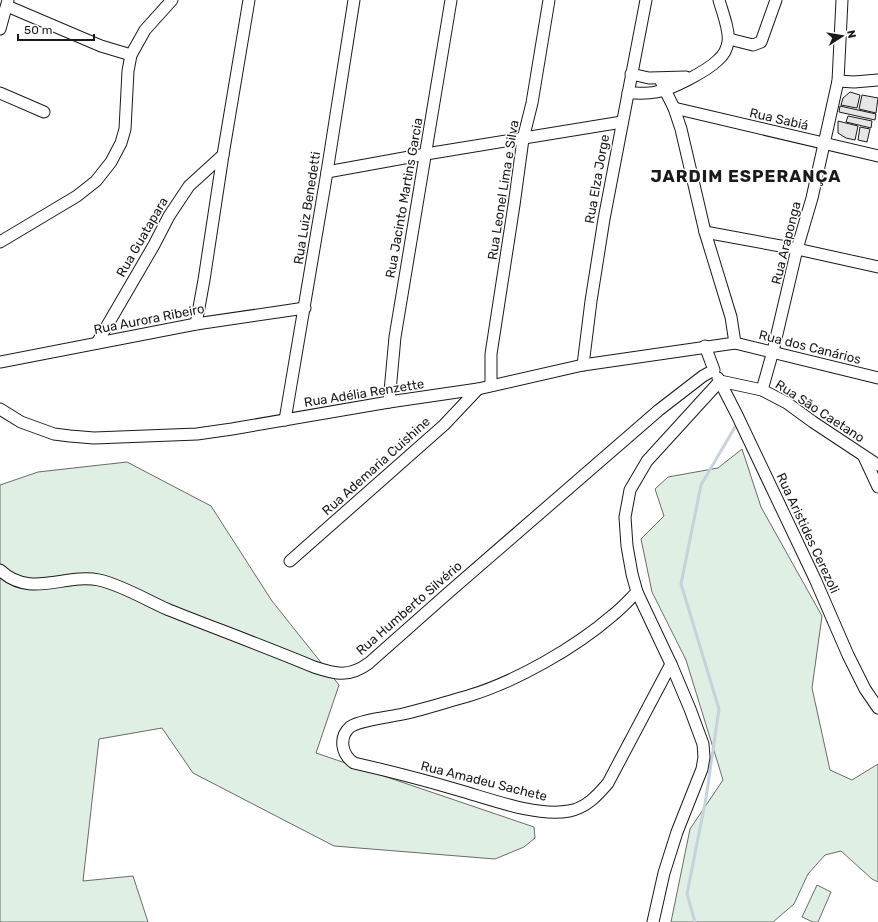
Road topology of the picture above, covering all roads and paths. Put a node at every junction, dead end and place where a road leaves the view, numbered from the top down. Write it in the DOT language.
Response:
graph roads {
  1 [pos="172,0"];
  2 [pos="250,0"];
  3 [pos="354,0"];
  4 [pos="451,0"];
  5 [pos="549,0"];
  6 [pos="646,0"];
  7 [pos="719,0"];
  8 [pos="776,0"];
  9 [pos="842,0"];
  10 [pos="8,3"];
  11 [pos="0,29"];
  12 [pos="729,40"];
  13 [pos="131,55"];
  14 [pos="631,74"];
  15 [pos="694,76"];
  16 [pos="660,79"];
  17 [pos="878,80"];
  18 [pos="838,81"];
  19 [pos="664,90"];
  20 [pos="0,93"];
  21 [pos="628,93"];
  22 [pos="674,108"];
  23 [pos="44,112"];
  24 [pos="622,122"];
  25 [pos="523,139"];
  26 [pos="825,144"];
  27 [pos="426,154"];
  28 [pos="223,155"];
  29 [pos="878,156"];
  30 [pos="327,172"];
  31 [pos="705,232"];
  32 [pos="0,242"];
  33 [pos="797,249"];
  34 [pos="878,266"];
  35 [pos="304,308"];
  36 [pos="196,324"];
  37 [pos="97,343"];
  38 [pos="735,343"];
  39 [pos="705,346"];
  40 [pos="773,351"];
  41 [pos="0,362"];
  42 [pos="583,365"];
  43 [pos="714,370"];
  44 [pos="878,378"];
  45 [pos="720,381"];
  46 [pos="491,385"];
  47 [pos="478,389"];
  48 [pos="762,390"];
  49 [pos="389,402"];
  50 [pos="0,409"];
  51 [pos="285,420"];
  52 [pos="864,457"];
  53 [pos="878,466"];
  54 [pos="878,487"];
  55 [pos="290,561"];
  56 [pos="0,570"];
  57 [pos="637,592"];
  58 [pos="671,664"];
  59 [pos="878,708"];
  60 [pos="653,922"];
  1 -- 13 [label="street"];
  2 -- 28 [label="street"];
  3 -- 30 [label="street, Rua Luiz Benedetti"];
  4 -- 27 [label="street, Rua Jacinto Martins Garcia"];
  5 -- 25 [label="street, Rua Leonel Lima e Silva"];
  6 -- 14 [label="street, Rua Elza Jorge"];
  7 -- 12 [label="street"];
  8 -- 12 [label="street"];
  9 -- 18 [label="street, Rua Araponga"];
  10 -- 11 [label="street"];
  10 -- 13 [label="street"];
  12 -- 15 [label="street"];
  13 -- 32 [label="street"];
  14 -- 16 [label="street"];
  14 -- 21 [label="street, Rua Elza Jorge"];
  15 -- 16 [label="street"];
  15 -- 19 [label="street"];
  16 -- 19 [label="street"];
  17 -- 18 [label="street"];
  18 -- 26 [label="street, Rua Araponga"];
  19 -- 21 [label="street"];
  19 -- 22 [label="street"];
  20 -- 23 [label="street"];
  21 -- 24 [label="street, Rua Elza Jorge"];
  22 -- 26 [label="street, Rua Sabiá"];
  22 -- 31 [label="street"];
  24 -- 25 [label="street"];
  24 -- 42 [label="street, Rua Elza Jorge"];
  25 -- 27 [label="street"];
  25 -- 46 [label="street, Rua Leonel Lima e Silva"];
  26 -- 29 [label="street, Rua Sabiá"];
  26 -- 33 [label="street, Rua Araponga"];
  27 -- 30 [label="street"];
  27 -- 49 [label="street, Rua Jacinto Martins Garcia"];
  28 -- 36 [label="street"];
  28 -- 37 [label="street, Rua Guatapara"];
  30 -- 35 [label="street, Rua Luiz Benedetti"];
  31 -- 33 [label="street"];
  31 -- 38 [label="street"];
  33 -- 34 [label="street"];
  33 -- 40 [label="street, Rua Araponga"];
  35 -- 36 [label="street, Rua Aurora Ribeiro"];
  35 -- 51 [label="street, Rua Luiz Benedetti"];
  36 -- 37 [label="street, Rua Aurora Ribeiro"];
  37 -- 41 [label="street, Rua Aurora Ribeiro"];
  38 -- 39 [label="street, Rua Adélia Renzette"];
  38 -- 40 [label="street, Rua dos Canários"];
  39 -- 42 [label="street, Rua Adélia Renzette"];
  39 -- 43 [label="street"];
  40 -- 44 [label="street, Rua dos Canários"];
  40 -- 48 [label="street, Rua Araponga"];
  42 -- 46 [label="street, Rua Adélia Renzette"];
  43 -- 45 [label="street, Rua Aristides Cerezoli"];
  43 -- 56 [label="street, Rua Humberto Silvério"];
  45 -- 48 [label="street, Rua São Caetano"];
  45 -- 57 [label="street"];
  45 -- 59 [label="street, Rua Aristides Cerezoli"];
  46 -- 47 [label="street, Rua Adélia Renzette"];
  47 -- 49 [label="street, Rua Adélia Renzette"];
  47 -- 55 [label="street, Rua Ademaria Cuishine"];
  48 -- 52 [label="street, Rua São Caetano"];
  49 -- 51 [label="street, Rua Adélia Renzette"];
  50 -- 51 [label="street, Rua Adélia Renzette"];
  52 -- 53 [label="street, Rua São Caetano"];
  52 -- 54 [label="street"];
  57 -- 58 [label="street"];
  57 -- 58 [label="street, Rua Amadeu Sachete"];
  58 -- 60 [label="street"];
}
